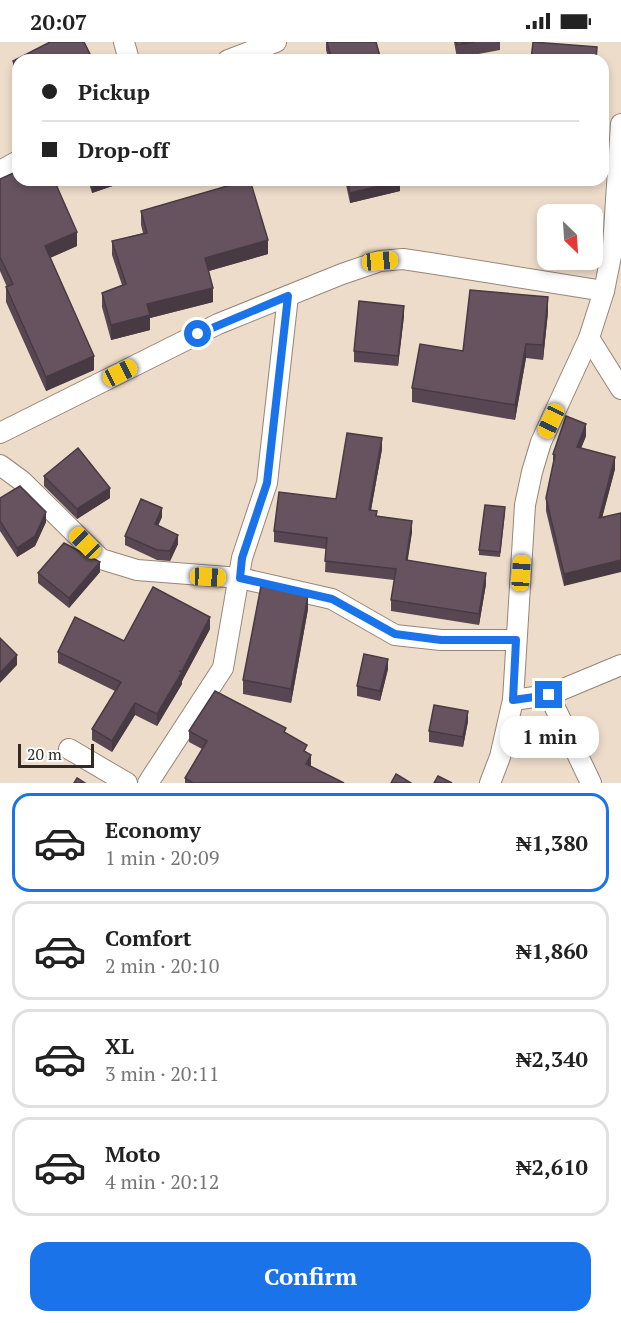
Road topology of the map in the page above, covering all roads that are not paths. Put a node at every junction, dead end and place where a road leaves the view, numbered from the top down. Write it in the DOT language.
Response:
graph roads {
  1 [pos="276,42"];
  2 [pos="244,54"];
  3 [pos="621,124"];
  4 [pos="604,291"];
  5 [pos="288,296"];
  6 [pos="589,338"];
  7 [pos="621,389"];
  8 [pos="0,433"];
  9 [pos="0,465"];
  10 [pos="240,578"];
  11 [pos="516,640"];
  12 [pos="621,664"];
  13 [pos="549,695"];
  14 [pos="513,700"];
  15 [pos="69,749"];
  16 [pos="127,783"];
  17 [pos="148,783"];
  18 [pos="490,783"];
  19 [pos="591,783"];
  1 -- 2 [label="street"];
  3 -- 4 [label="street"];
  4 -- 5 [label="street"];
  4 -- 6 [label="street"];
  5 -- 8 [label="street"];
  5 -- 10 [label="street"];
  6 -- 7 [label="street"];
  6 -- 11 [label="street"];
  9 -- 10 [label="street"];
  10 -- 11 [label="street"];
  10 -- 17 [label="street"];
  11 -- 14 [label="street"];
  12 -- 13 [label="street"];
  13 -- 14 [label="street"];
  13 -- 19 [label="street"];
  14 -- 18 [label="street"];
  15 -- 16 [label="street"];
}
